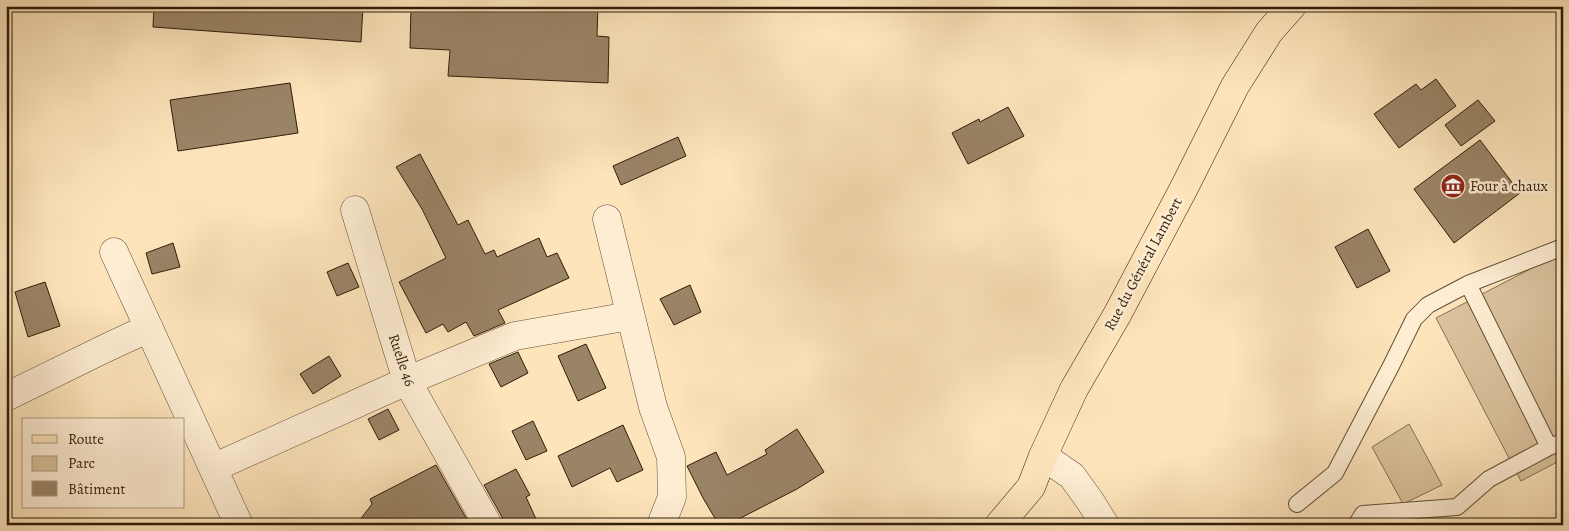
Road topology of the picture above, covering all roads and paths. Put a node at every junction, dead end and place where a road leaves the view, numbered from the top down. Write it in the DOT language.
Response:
graph roads {
  1 [pos="1292,6"];
  2 [pos="355,210"];
  3 [pos="607,219"];
  4 [pos="1563,247"];
  5 [pos="114,252"];
  6 [pos="1468,284"];
  7 [pos="630,316"];
  8 [pos="149,328"];
  9 [pos="407,381"];
  10 [pos="6,397"];
  11 [pos="1556,444"];
  12 [pos="1043,456"];
  13 [pos="213,468"];
  14 [pos="1297,504"];
  15 [pos="239,525"];
  16 [pos="488,525"];
  17 [pos="661,525"];
  18 [pos="999,525"];
  19 [pos="1105,525"];
  20 [pos="1356,525"];
  1 -- 12 [label="main road, Rue du Général Lambert"];
  2 -- 9 [label="street, Ruelle 46"];
  3 -- 7 [label="street"];
  4 -- 6 [label="lane"];
  5 -- 8 [label="street"];
  6 -- 11 [label="lane"];
  6 -- 14 [label="lane"];
  7 -- 9 [label="street"];
  7 -- 17 [label="street"];
  8 -- 10 [label="street"];
  8 -- 13 [label="street"];
  9 -- 13 [label="street"];
  9 -- 16 [label="street, Ruelle 46"];
  11 -- 20 [label="lane"];
  12 -- 18 [label="main road, Rue du Général Lambert"];
  12 -- 19 [label="street"];
  13 -- 15 [label="street"];
}
